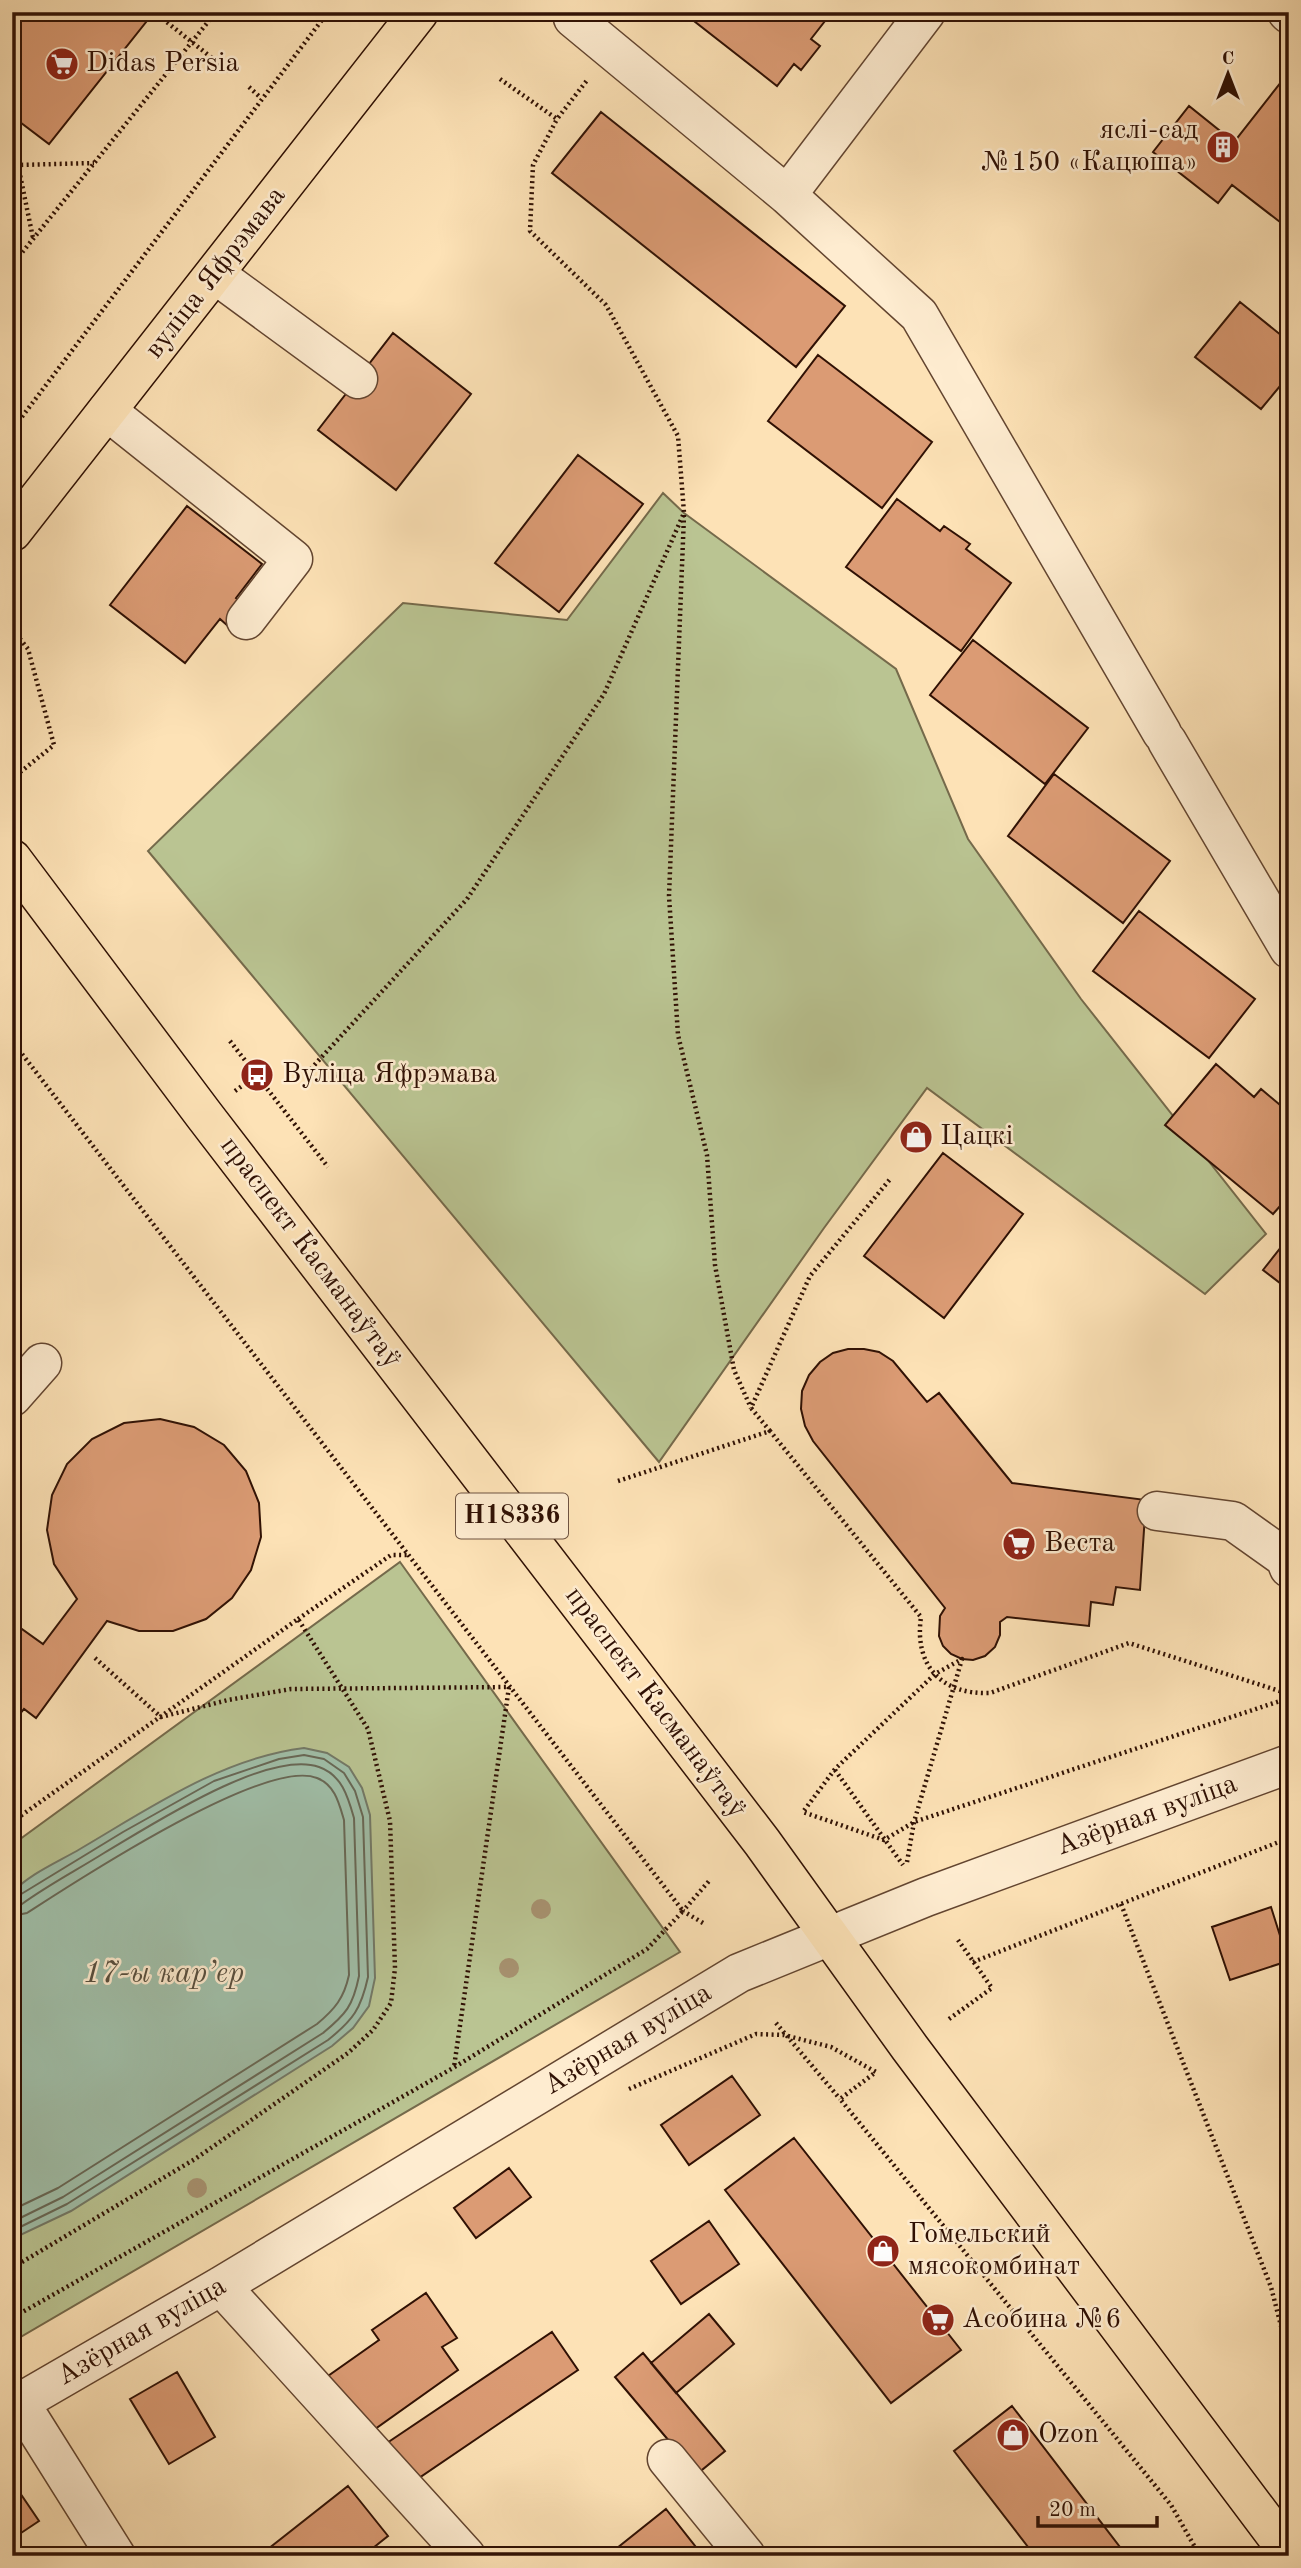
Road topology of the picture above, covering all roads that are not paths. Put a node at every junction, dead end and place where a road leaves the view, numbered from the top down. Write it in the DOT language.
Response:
graph roads {
  1 [pos="419,12"];
  2 [pos="926,12"];
  3 [pos="572,14"];
  4 [pos="787,195"];
  5 [pos="216,275"];
  6 [pos="358,379"];
  7 [pos="107,411"];
  8 [pos="12,533"];
  9 [pos="247,620"];
  10 [pos="12,859"];
  11 [pos="1289,949"];
  12 [pos="42,1363"];
  13 [pos="12,1397"];
  14 [pos="1157,1511"];
  15 [pos="1289,1568"];
  16 [pos="1289,1764"];
  17 [pos="829,1936"];
  18 [pos="221,2286"];
  19 [pos="16,2405"];
  20 [pos="667,2459"];
  21 [pos="1289,2553"];
  22 [pos="116,2556"];
  23 [pos="466,2556"];
  24 [pos="746,2556"];
  1 -- 5 [label="main road, вуліца Яфрэмава"];
  2 -- 4 [label="street"];
  3 -- 4 [label="street"];
  4 -- 11 [label="street"];
  5 -- 6 [label="street"];
  5 -- 7 [label="main road, вуліца Яфрэмава"];
  7 -- 8 [label="main road, вуліца Яфрэмава"];
  7 -- 9 [label="street"];
  10 -- 17 [label="main road, праспект Касманаўтаў / Н18336"];
  12 -- 13 [label="street"];
  14 -- 15 [label="street"];
  16 -- 17 [label="street, Азёрная вуліца"];
  17 -- 18 [label="street, Азёрная вуліца"];
  17 -- 21 [label="main road, праспект Касманаўтаў / Н18336"];
  18 -- 19 [label="street, Азёрная вуліца"];
  18 -- 23 [label="street"];
  19 -- 22 [label="street"];
  20 -- 24 [label="street"];
}
